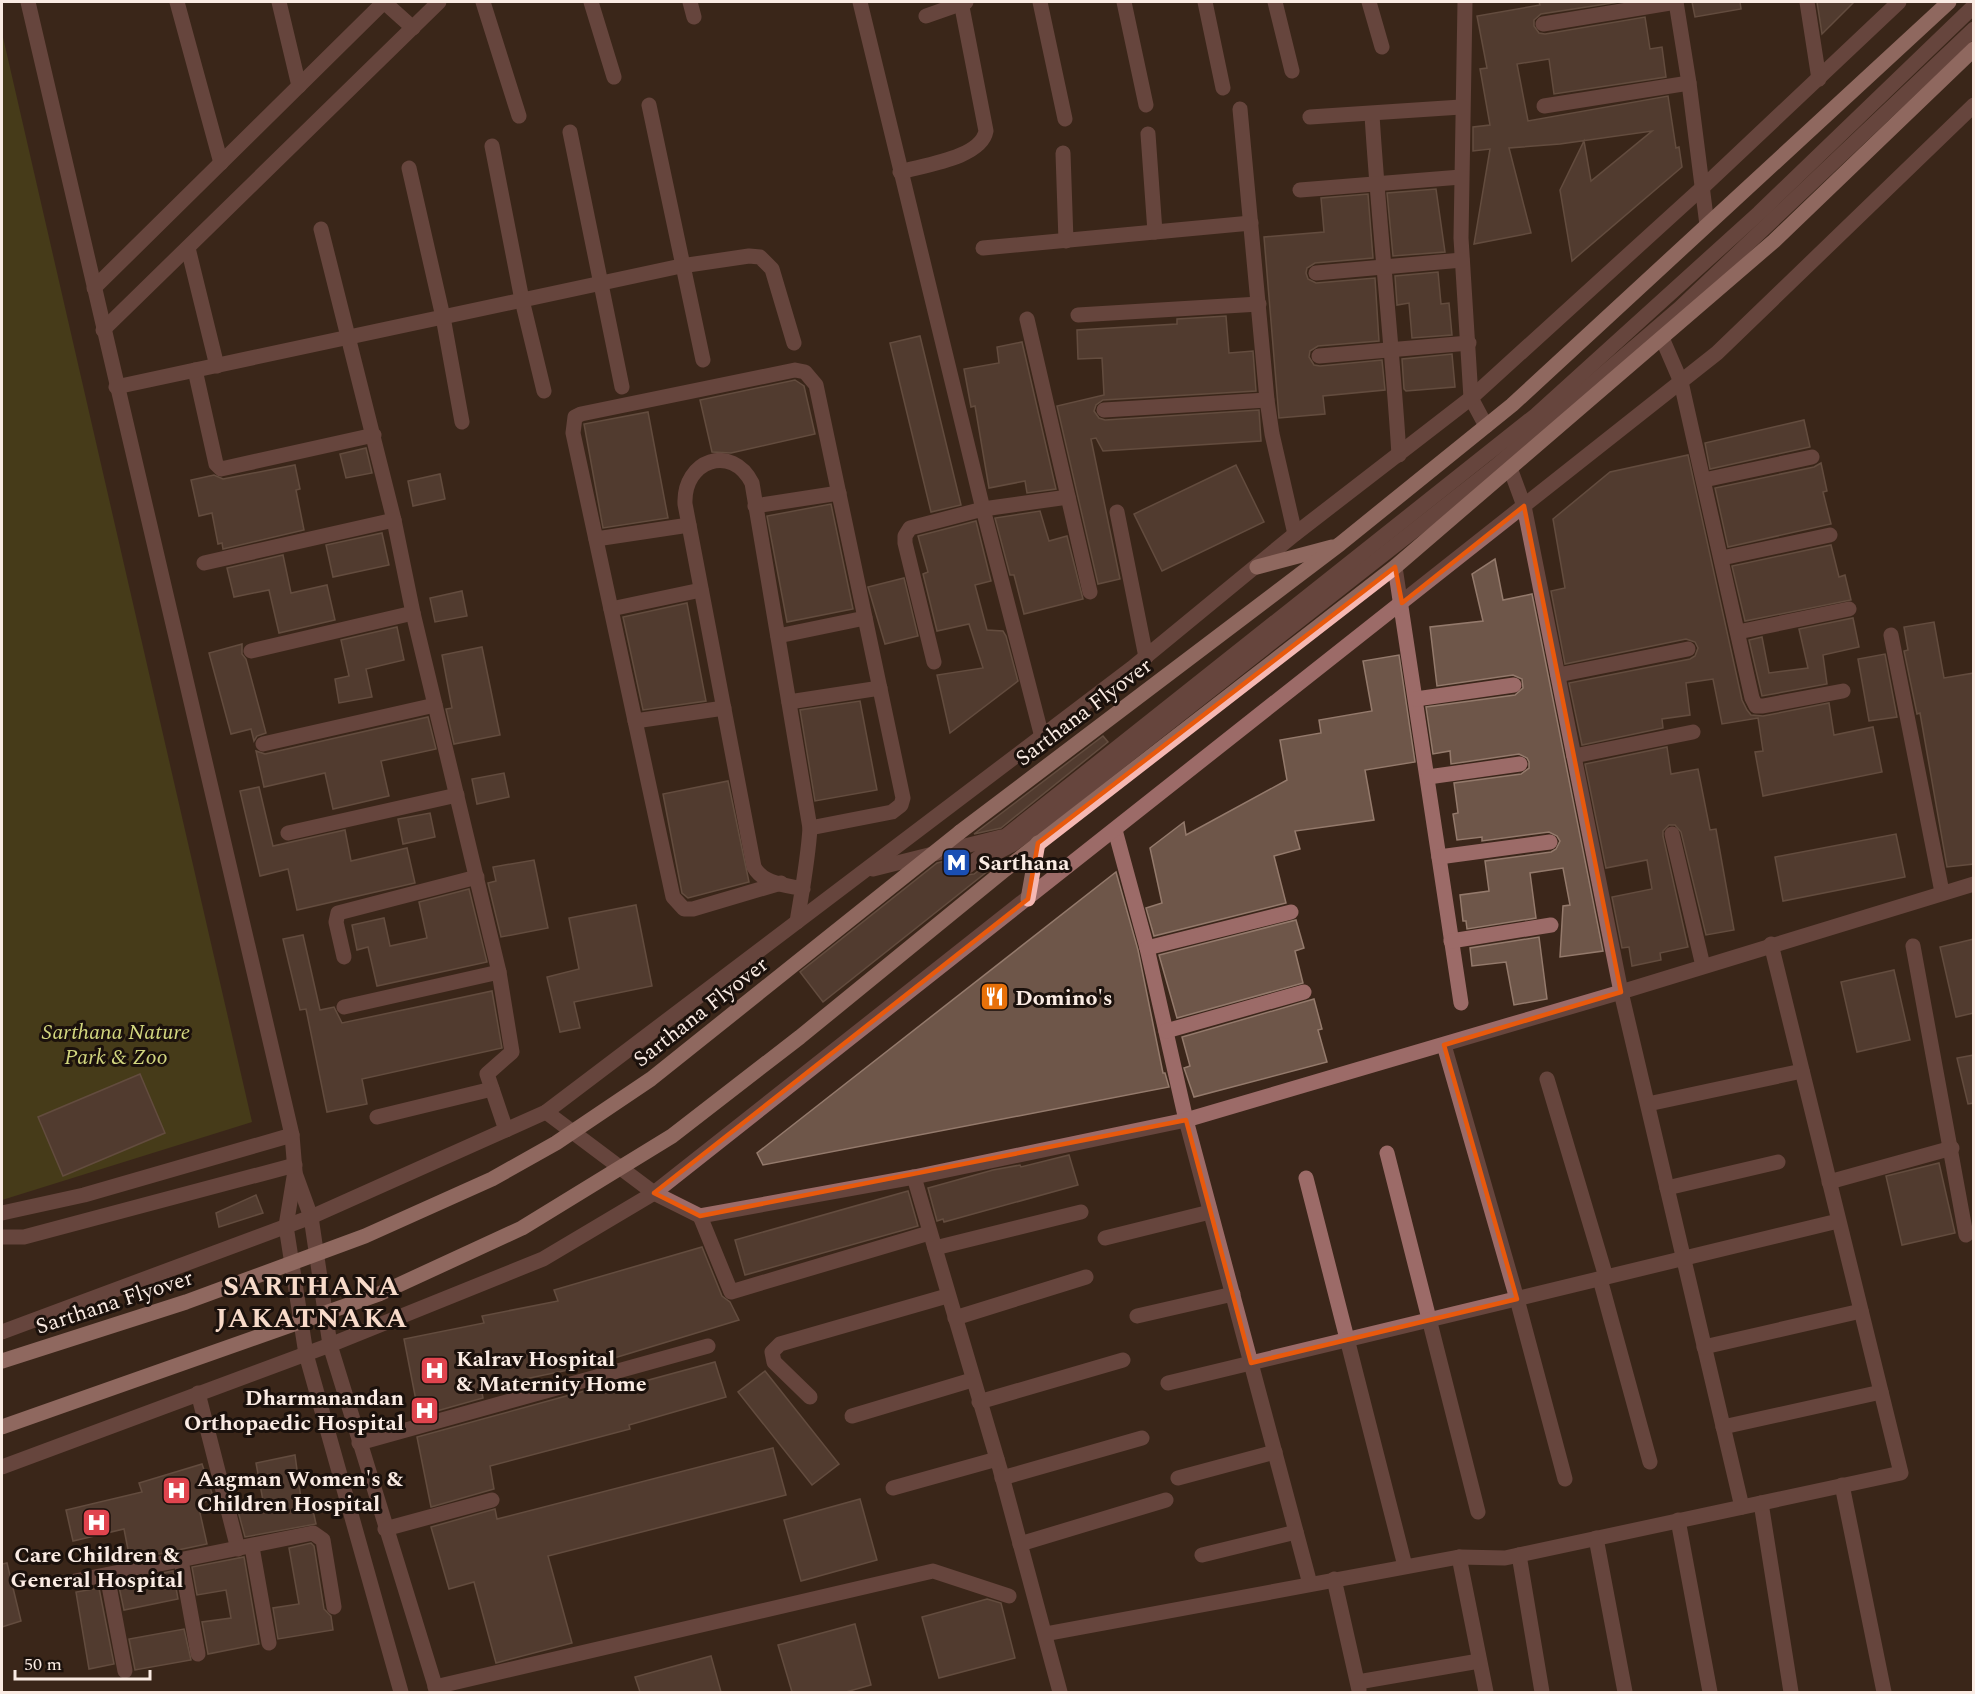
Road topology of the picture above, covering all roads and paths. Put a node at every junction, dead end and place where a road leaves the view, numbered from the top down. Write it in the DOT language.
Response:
graph roads {
  1 [pos="27,2"];
  2 [pos="177,2"];
  3 [pos="279,2"];
  4 [pos="384,2"];
  5 [pos="439,2"];
  6 [pos="483,2"];
  7 [pos="591,2"];
  8 [pos="860,2"];
  9 [pos="963,2"];
  10 [pos="1040,2"];
  11 [pos="1124,2"];
  12 [pos="1205,2"];
  13 [pos="1275,2"];
  14 [pos="1370,2"];
  15 [pos="1465,2"];
  16 [pos="1676,2"];
  17 [pos="1807,2"];
  18 [pos="1899,2"];
  19 [pos="1948,3"];
  20 [pos="1968,11"];
  21 [pos="926,16"];
  22 [pos="1543,24"];
  23 [pos="413,28"];
  24 [pos="1974,28"];
  25 [pos="1382,47"];
  26 [pos="1974,49"];
  27 [pos="1292,70"];
  28 [pos="614,77"];
  29 [pos="1819,79"];
  30 [pos="1689,82"];
  31 [pos="299,86"];
  32 [pos="1223,88"];
  33 [pos="649,105"];
  34 [pos="1146,105"];
  35 [pos="1974,105"];
  36 [pos="1544,106"];
  37 [pos="1461,107"];
  38 [pos="1240,109"];
  39 [pos="1372,115"];
  40 [pos="519,116"];
  41 [pos="1310,117"];
  42 [pos="1065,119"];
  43 [pos="570,132"];
  44 [pos="1148,134"];
  45 [pos="492,146"];
  46 [pos="1063,153"];
  47 [pos="221,163"];
  48 [pos="409,168"];
  49 [pos="900,172"];
  50 [pos="1461,177"];
  51 [pos="1376,183"];
  52 [pos="1703,187"];
  53 [pos="1300,190"];
  54 [pos="1251,223"];
  55 [pos="1707,225"];
  56 [pos="321,229"];
  57 [pos="1155,232"];
  58 [pos="1066,241"];
  59 [pos="188,248"];
  60 [pos="983,248"];
  61 [pos="1462,260"];
  62 [pos="681,266"];
  63 [pos="1383,267"];
  64 [pos="1316,273"];
  65 [pos="602,282"];
  66 [pos="94,288"];
  67 [pos="522,300"];
  68 [pos="1259,304"];
  69 [pos="1078,315"];
  70 [pos="443,317"];
  71 [pos="1027,319"];
  72 [pos="103,330"];
  73 [pos="347,337"];
  74 [pos="1662,338"];
  75 [pos="794,343"];
  76 [pos="1468,343"];
  77 [pos="1393,350"];
  78 [pos="1319,356"];
  79 [pos="703,360"];
  80 [pos="217,366"];
  81 [pos="195,370"];
  82 [pos="1681,382"];
  83 [pos="116,387"];
  84 [pos="622,387"];
  85 [pos="544,391"];
  86 [pos="1471,398"];
  87 [pos="1267,400"];
  88 [pos="1104,410"];
  89 [pos="462,422"];
  90 [pos="1486,426"];
  91 [pos="374,435"];
  92 [pos="1399,455"];
  93 [pos="1812,457"];
  94 [pos="1510,468"];
  95 [pos="1704,480"];
  96 [pos="839,493"];
  97 [pos="1068,497"];
  98 [pos="755,506"];
  99 [pos="1524,506"];
  100 [pos="983,509"];
  101 [pos="1117,512"];
  102 [pos="394,520"];
  103 [pos="689,525"];
  104 [pos="1295,534"];
  105 [pos="1830,535"];
  106 [pos="596,539"];
  107 [pos="1340,544"];
  108 [pos="1722,558"];
  109 [pos="204,562"];
  110 [pos="1257,567"];
  111 [pos="1395,567"];
  112 [pos="701,590"];
  113 [pos="1090,592"];
  114 [pos="1402,603"];
  115 [pos="611,609"];
  116 [pos="1849,609"];
  117 [pos="413,613"];
  118 [pos="865,618"];
  119 [pos="1738,632"];
  120 [pos="1891,634"];
  121 [pos="778,636"];
  122 [pos="1688,649"];
  123 [pos="251,651"];
  124 [pos="1146,657"];
  125 [pos="934,662"];
  126 [pos="1558,675"];
  127 [pos="1514,685"];
  128 [pos="880,688"];
  129 [pos="1843,692"];
  130 [pos="1416,699"];
  131 [pos="789,702"];
  132 [pos="435,705"];
  133 [pos="724,708"];
  134 [pos="635,721"];
  135 [pos="1693,732"];
  136 [pos="1042,737"];
  137 [pos="263,744"];
  138 [pos="1574,756"];
  139 [pos="1520,764"];
  140 [pos="1428,777"];
  141 [pos="457,795"];
  142 [pos="810,828"];
  143 [pos="1115,830"];
  144 [pos="288,833"];
  145 [pos="1672,834"];
  146 [pos="1004,836"];
  147 [pos="1037,836"];
  148 [pos="1550,842"];
  149 [pos="1439,857"];
  150 [pos="864,871"];
  151 [pos="477,877"];
  152 [pos="781,883"];
  153 [pos="1974,884"];
  154 [pos="803,889"];
  155 [pos="1942,892"];
  156 [pos="1028,899"];
  157 [pos="1291,912"];
  158 [pos="797,922"];
  159 [pos="1551,925"];
  160 [pos="1451,941"];
  161 [pos="1771,944"];
  162 [pos="1913,946"];
  163 [pos="1147,948"];
  164 [pos="344,957"];
  165 [pos="1703,966"];
  166 [pos="499,972"];
  167 [pos="1304,992"];
  168 [pos="1622,993"];
  169 [pos="1461,1003"];
  170 [pos="344,1008"];
  171 [pos="1166,1030"];
  172 [pos="1444,1045"];
  173 [pos="1802,1071"];
  174 [pos="1547,1079"];
  175 [pos="492,1089"];
  176 [pos="1648,1104"];
  177 [pos="546,1112"];
  178 [pos="377,1117"];
  179 [pos="1186,1120"];
  180 [pos="506,1130"];
  181 [pos="292,1135"];
  182 [pos="1952,1148"];
  183 [pos="1387,1153"];
  184 [pos="1778,1162"];
  185 [pos="295,1168"];
  186 [pos="915,1177"];
  187 [pos="1306,1178"];
  188 [pos="1829,1182"];
  189 [pos="1667,1188"];
  190 [pos="654,1193"];
  191 [pos="1082,1212"];
  192 [pos="1210,1212"];
  193 [pos="2,1213"];
  194 [pos="700,1216"];
  195 [pos="311,1217"];
  196 [pos="1839,1221"];
  197 [pos="286,1226"];
  198 [pos="929,1233"];
  199 [pos="1966,1235"];
  200 [pos="2,1236"];
  201 [pos="1105,1238"];
  202 [pos="935,1248"];
  203 [pos="1684,1258"];
  204 [pos="1086,1277"];
  205 [pos="1603,1278"];
  206 [pos="1233,1294"];
  207 [pos="947,1296"];
  208 [pos="1517,1299"];
  209 [pos="1861,1311"];
  210 [pos="1137,1316"];
  211 [pos="955,1318"];
  212 [pos="1430,1320"];
  213 [pos="2,1332"];
  214 [pos="1348,1340"];
  215 [pos="330,1345"];
  216 [pos="708,1346"];
  217 [pos="1704,1347"];
  218 [pos="306,1354"];
  219 [pos="1123,1360"];
  220 [pos="2,1361"];
  221 [pos="1251,1363"];
  222 [pos="972,1380"];
  223 [pos="1168,1383"];
  224 [pos="1881,1392"];
  225 [pos="198,1393"];
  226 [pos="810,1397"];
  227 [pos="979,1402"];
  228 [pos="852,1416"];
  229 [pos="2,1427"];
  230 [pos="1723,1427"];
  231 [pos="1142,1438"];
  232 [pos="359,1443"];
  233 [pos="1275,1452"];
  234 [pos="997,1459"];
  235 [pos="1650,1462"];
  236 [pos="2,1467"];
  237 [pos="1002,1478"];
  238 [pos="1178,1478"];
  239 [pos="1565,1479"];
  240 [pos="1842,1485"];
  241 [pos="893,1488"];
  242 [pos="492,1500"];
  243 [pos="1166,1500"];
  244 [pos="1761,1503"];
  245 [pos="1742,1507"];
  246 [pos="1478,1512"];
  247 [pos="1678,1521"];
  248 [pos="385,1530"];
  249 [pos="1296,1532"];
  250 [pos="1596,1538"];
  251 [pos="1020,1544"];
  252 [pos="245,1548"];
  253 [pos="1202,1555"];
  254 [pos="1519,1555"];
  255 [pos="1459,1557"];
  256 [pos="181,1560"];
  257 [pos="1405,1566"];
  258 [pos="106,1575"];
  259 [pos="1334,1579"];
  260 [pos="75,1581"];
  261 [pos="1310,1584"];
  262 [pos="1009,1596"];
  263 [pos="334,1607"];
  264 [pos="1045,1634"];
  265 [pos="269,1642"];
  266 [pos="198,1654"];
  267 [pos="1479,1661"];
  268 [pos="125,1671"];
  269 [pos="1359,1687"];
  270 [pos="436,1690"];
  271 [pos="401,1692"];
  272 [pos="1060,1692"];
  273 [pos="1485,1692"];
  274 [pos="1542,1692"];
  275 [pos="1626,1692"];
  276 [pos="1710,1692"];
  277 [pos="1791,1692"];
  278 [pos="1884,1692"];
  1 -- 66 [label="street"];
  2 -- 47 [label="street"];
  3 -- 31 [label="street"];
  4 -- 23 [label="street"];
  4 -- 31 [label="street"];
  5 -- 23 [label="street"];
  6 -- 40 [label="street"];
  7 -- 28 [label="street"];
  8 -- 49 [label="street"];
  9 -- 21 [label="street"];
  9 -- 49 [label="street"];
  10 -- 42 [label="street"];
  11 -- 34 [label="street"];
  12 -- 32 [label="street"];
  13 -- 27 [label="street"];
  14 -- 25 [label="street"];
  15 -- 37 [label="street"];
  16 -- 22 [label="street"];
  16 -- 30 [label="street"];
  17 -- 29 [label="street"];
  18 -- 29 [label="street"];
  19 -- 20 [label="street"];
  19 -- 55 [label="main road, Sarthana Flyover"];
  20 -- 24 [label="street"];
  20 -- 146 [label="street"];
  23 -- 59 [label="street"];
  24 -- 147 [label="street"];
  26 -- 74 [label="main road"];
  29 -- 52 [label="street"];
  30 -- 36 [label="street"];
  30 -- 52 [label="street"];
  31 -- 47 [label="street"];
  33 -- 62 [label="street"];
  35 -- 82 [label="street"];
  37 -- 39 [label="street"];
  37 -- 50 [label="street"];
  38 -- 54 [label="street"];
  39 -- 41 [label="street"];
  39 -- 51 [label="street"];
  43 -- 65 [label="street"];
  44 -- 57 [label="street"];
  45 -- 67 [label="street"];
  46 -- 58 [label="street"];
  47 -- 66 [label="street"];
  48 -- 70 [label="street"];
  49 -- 100 [label="street"];
  50 -- 51 [label="street"];
  50 -- 61 [label="street"];
  51 -- 53 [label="street"];
  51 -- 63 [label="street"];
  52 -- 55 [label="street"];
  52 -- 86 [label="street"];
  54 -- 57 [label="street"];
  54 -- 68 [label="street"];
  55 -- 90 [label="main road, Sarthana Flyover"];
  56 -- 73 [label="street"];
  57 -- 58 [label="street"];
  58 -- 60 [label="street"];
  59 -- 72 [label="street"];
  59 -- 80 [label="street"];
  61 -- 63 [label="street"];
  61 -- 76 [label="street"];
  62 -- 65 [label="street"];
  62 -- 75 [label="street"];
  62 -- 79 [label="street"];
  63 -- 64 [label="street"];
  63 -- 77 [label="street"];
  65 -- 67 [label="street"];
  65 -- 84 [label="street"];
  66 -- 72 [label="street"];
  67 -- 70 [label="street"];
  67 -- 85 [label="street"];
  68 -- 69 [label="street"];
  68 -- 87 [label="street"];
  70 -- 73 [label="street"];
  70 -- 89 [label="street"];
  71 -- 97 [label="street"];
  72 -- 83 [label="street"];
  73 -- 80 [label="street"];
  73 -- 91 [label="street"];
  74 -- 82 [label="street"];
  74 -- 94 [label="main road"];
  76 -- 77 [label="street"];
  76 -- 86 [label="street"];
  77 -- 78 [label="street"];
  77 -- 92 [label="street"];
  80 -- 81 [label="street"];
  81 -- 83 [label="street"];
  81 -- 91 [label="street"];
  82 -- 95 [label="street"];
  82 -- 99 [label="street"];
  83 -- 181 [label="street"];
  86 -- 90 [label="street"];
  86 -- 92 [label="street"];
  87 -- 88 [label="street"];
  87 -- 104 [label="street"];
  90 -- 107 [label="main road, Sarthana Flyover"];
  91 -- 102 [label="street"];
  92 -- 104 [label="street"];
  93 -- 95 [label="street"];
  94 -- 99 [label="street"];
  94 -- 111 [label="main road"];
  95 -- 108 [label="street"];
  96 -- 98 [label="street"];
  96 -- 106 [label="street"];
  96 -- 118 [label="street"];
  97 -- 100 [label="street"];
  97 -- 113 [label="street"];
  98 -- 103 [label="street"];
  98 -- 121 [label="street"];
  99 -- 114 [label="street"];
  99 -- 126 [label="street"];
  100 -- 125 [label="street"];
  100 -- 136 [label="street"];
  101 -- 124 [label="street"];
  102 -- 109 [label="street"];
  102 -- 117 [label="street"];
  103 -- 106 [label="street"];
  103 -- 112 [label="street"];
  104 -- 110 [label="street"];
  105 -- 108 [label="street"];
  106 -- 115 [label="street"];
  107 -- 110 [label="main road"];
  107 -- 220 [label="main road, Sarthana Flyover, bridge"];
  108 -- 119 [label="street"];
  110 -- 124 [label="street"];
  111 -- 114 [label="street"];
  111 -- 147 [label="main road"];
  112 -- 115 [label="street"];
  112 -- 133 [label="street"];
  114 -- 130 [label="street"];
  114 -- 143 [label="street"];
  115 -- 134 [label="street"];
  116 -- 119 [label="street"];
  117 -- 123 [label="street"];
  117 -- 132 [label="street"];
  118 -- 121 [label="street"];
  118 -- 128 [label="street"];
  119 -- 129 [label="street"];
  120 -- 155 [label="street"];
  121 -- 131 [label="street"];
  122 -- 126 [label="street"];
  124 -- 136 [label="street"];
  126 -- 138 [label="street"];
  127 -- 130 [label="street"];
  128 -- 131 [label="street"];
  128 -- 142 [label="street"];
  130 -- 140 [label="street"];
  131 -- 142 [label="street"];
  132 -- 137 [label="street"];
  132 -- 141 [label="street"];
  133 -- 134 [label="street"];
  133 -- 152 [label="street"];
  134 -- 152 [label="street"];
  135 -- 138 [label="street"];
  136 -- 150 [label="street"];
  138 -- 168 [label="street"];
  139 -- 140 [label="street"];
  140 -- 149 [label="street"];
  141 -- 144 [label="street"];
  141 -- 151 [label="street"];
  142 -- 154 [label="street"];
  143 -- 156 [label="street"];
  143 -- 163 [label="street"];
  145 -- 165 [label="street"];
  146 -- 147 [label="street"];
  146 -- 150 [label="street"];
  147 -- 156 [label="main road"];
  147 -- 229 [label="main road, bridge"];
  148 -- 149 [label="street"];
  149 -- 160 [label="street"];
  150 -- 158 [label="street"];
  151 -- 164 [label="street"];
  151 -- 166 [label="street"];
  152 -- 154 [label="street"];
  153 -- 155 [label="street"];
  154 -- 158 [label="street"];
  155 -- 161 [label="street"];
  156 -- 190 [label="street"];
  157 -- 163 [label="street"];
  158 -- 177 [label="street"];
  159 -- 160 [label="street"];
  160 -- 169 [label="street"];
  161 -- 165 [label="street"];
  161 -- 173 [label="street"];
  162 -- 182 [label="street"];
  163 -- 171 [label="street"];
  165 -- 168 [label="street"];
  166 -- 170 [label="street"];
  166 -- 175 [label="street"];
  167 -- 171 [label="street"];
  168 -- 172 [label="street"];
  168 -- 176 [label="street"];
  171 -- 179 [label="street"];
  172 -- 179 [label="street"];
  172 -- 208 [label="street"];
  173 -- 176 [label="street"];
  173 -- 188 [label="street"];
  174 -- 205 [label="street"];
  175 -- 178 [label="street"];
  175 -- 180 [label="street"];
  176 -- 189 [label="street"];
  177 -- 180 [label="street"];
  177 -- 190 [label="street"];
  179 -- 186 [label="street"];
  179 -- 192 [label="street"];
  180 -- 195 [label="street"];
  181 -- 185 [label="street"];
  181 -- 193 [label="street"];
  182 -- 188 [label="street"];
  182 -- 199 [label="street"];
  183 -- 212 [label="street"];
  184 -- 189 [label="street"];
  185 -- 195 [label="street"];
  185 -- 197 [label="street"];
  185 -- 200 [label="street"];
  186 -- 194 [label="street"];
  186 -- 198 [label="street"];
  187 -- 214 [label="street"];
  188 -- 196 [label="street"];
  189 -- 203 [label="street"];
  190 -- 194 [label="street"];
  190 -- 215 [label="street"];
  191 -- 202 [label="street"];
  192 -- 201 [label="street"];
  192 -- 206 [label="street"];
  194 -- 198 [label="street"];
  195 -- 197 [label="street"];
  195 -- 215 [label="street"];
  196 -- 203 [label="street"];
  196 -- 209 [label="street"];
  197 -- 213 [label="street"];
  197 -- 218 [label="street"];
  198 -- 202 [label="street"];
  202 -- 207 [label="street"];
  203 -- 205 [label="street"];
  203 -- 217 [label="street"];
  204 -- 211 [label="street"];
  205 -- 208 [label="street"];
  205 -- 235 [label="street"];
  206 -- 210 [label="street"];
  206 -- 221 [label="street"];
  207 -- 211 [label="street"];
  207 -- 226 [label="street"];
  208 -- 212 [label="street"];
  208 -- 239 [label="street"];
  209 -- 217 [label="street"];
  209 -- 224 [label="street"];
  211 -- 222 [label="street"];
  212 -- 214 [label="street"];
  212 -- 246 [label="street"];
  214 -- 221 [label="street"];
  214 -- 257 [label="street"];
  215 -- 218 [label="street"];
  215 -- 232 [label="street"];
  216 -- 232 [label="street"];
  217 -- 230 [label="street"];
  218 -- 225 [label="street"];
  218 -- 271 [label="street"];
  219 -- 227 [label="street"];
  221 -- 223 [label="street"];
  221 -- 233 [label="street"];
  222 -- 227 [label="street"];
  222 -- 228 [label="street"];
  224 -- 230 [label="street"];
  224 -- 240 [label="street"];
  225 -- 236 [label="street"];
  225 -- 252 [label="street"];
  227 -- 234 [label="street"];
  230 -- 245 [label="street"];
  231 -- 237 [label="street"];
  232 -- 248 [label="street"];
  233 -- 238 [label="street"];
  233 -- 249 [label="street"];
  234 -- 237 [label="street"];
  234 -- 241 [label="street"];
  237 -- 251 [label="street"];
  240 -- 244 [label="street"];
  240 -- 278 [label="street"];
  242 -- 248 [label="street"];
  243 -- 251 [label="street"];
  244 -- 245 [label="street"];
  244 -- 277 [label="street"];
  245 -- 247 [label="street"];
  247 -- 250 [label="street"];
  247 -- 276 [label="street"];
  248 -- 270 [label="street"];
  249 -- 253 [label="street"];
  249 -- 261 [label="street"];
  250 -- 254 [label="street"];
  250 -- 275 [label="street"];
  251 -- 264 [label="street"];
  252 -- 256 [label="street"];
  252 -- 263 [label="street"];
  252 -- 265 [label="street"];
  254 -- 255 [label="street"];
  254 -- 274 [label="street"];
  255 -- 257 [label="street"];
  255 -- 267 [label="street"];
  256 -- 258 [label="street"];
  256 -- 266 [label="street"];
  257 -- 259 [label="street"];
  258 -- 260 [label="street"];
  258 -- 268 [label="street"];
  259 -- 261 [label="street"];
  259 -- 269 [label="street"];
  261 -- 264 [label="street"];
  262 -- 270 [label="street"];
  264 -- 272 [label="street"];
  267 -- 269 [label="street"];
  267 -- 273 [label="street"];
}
